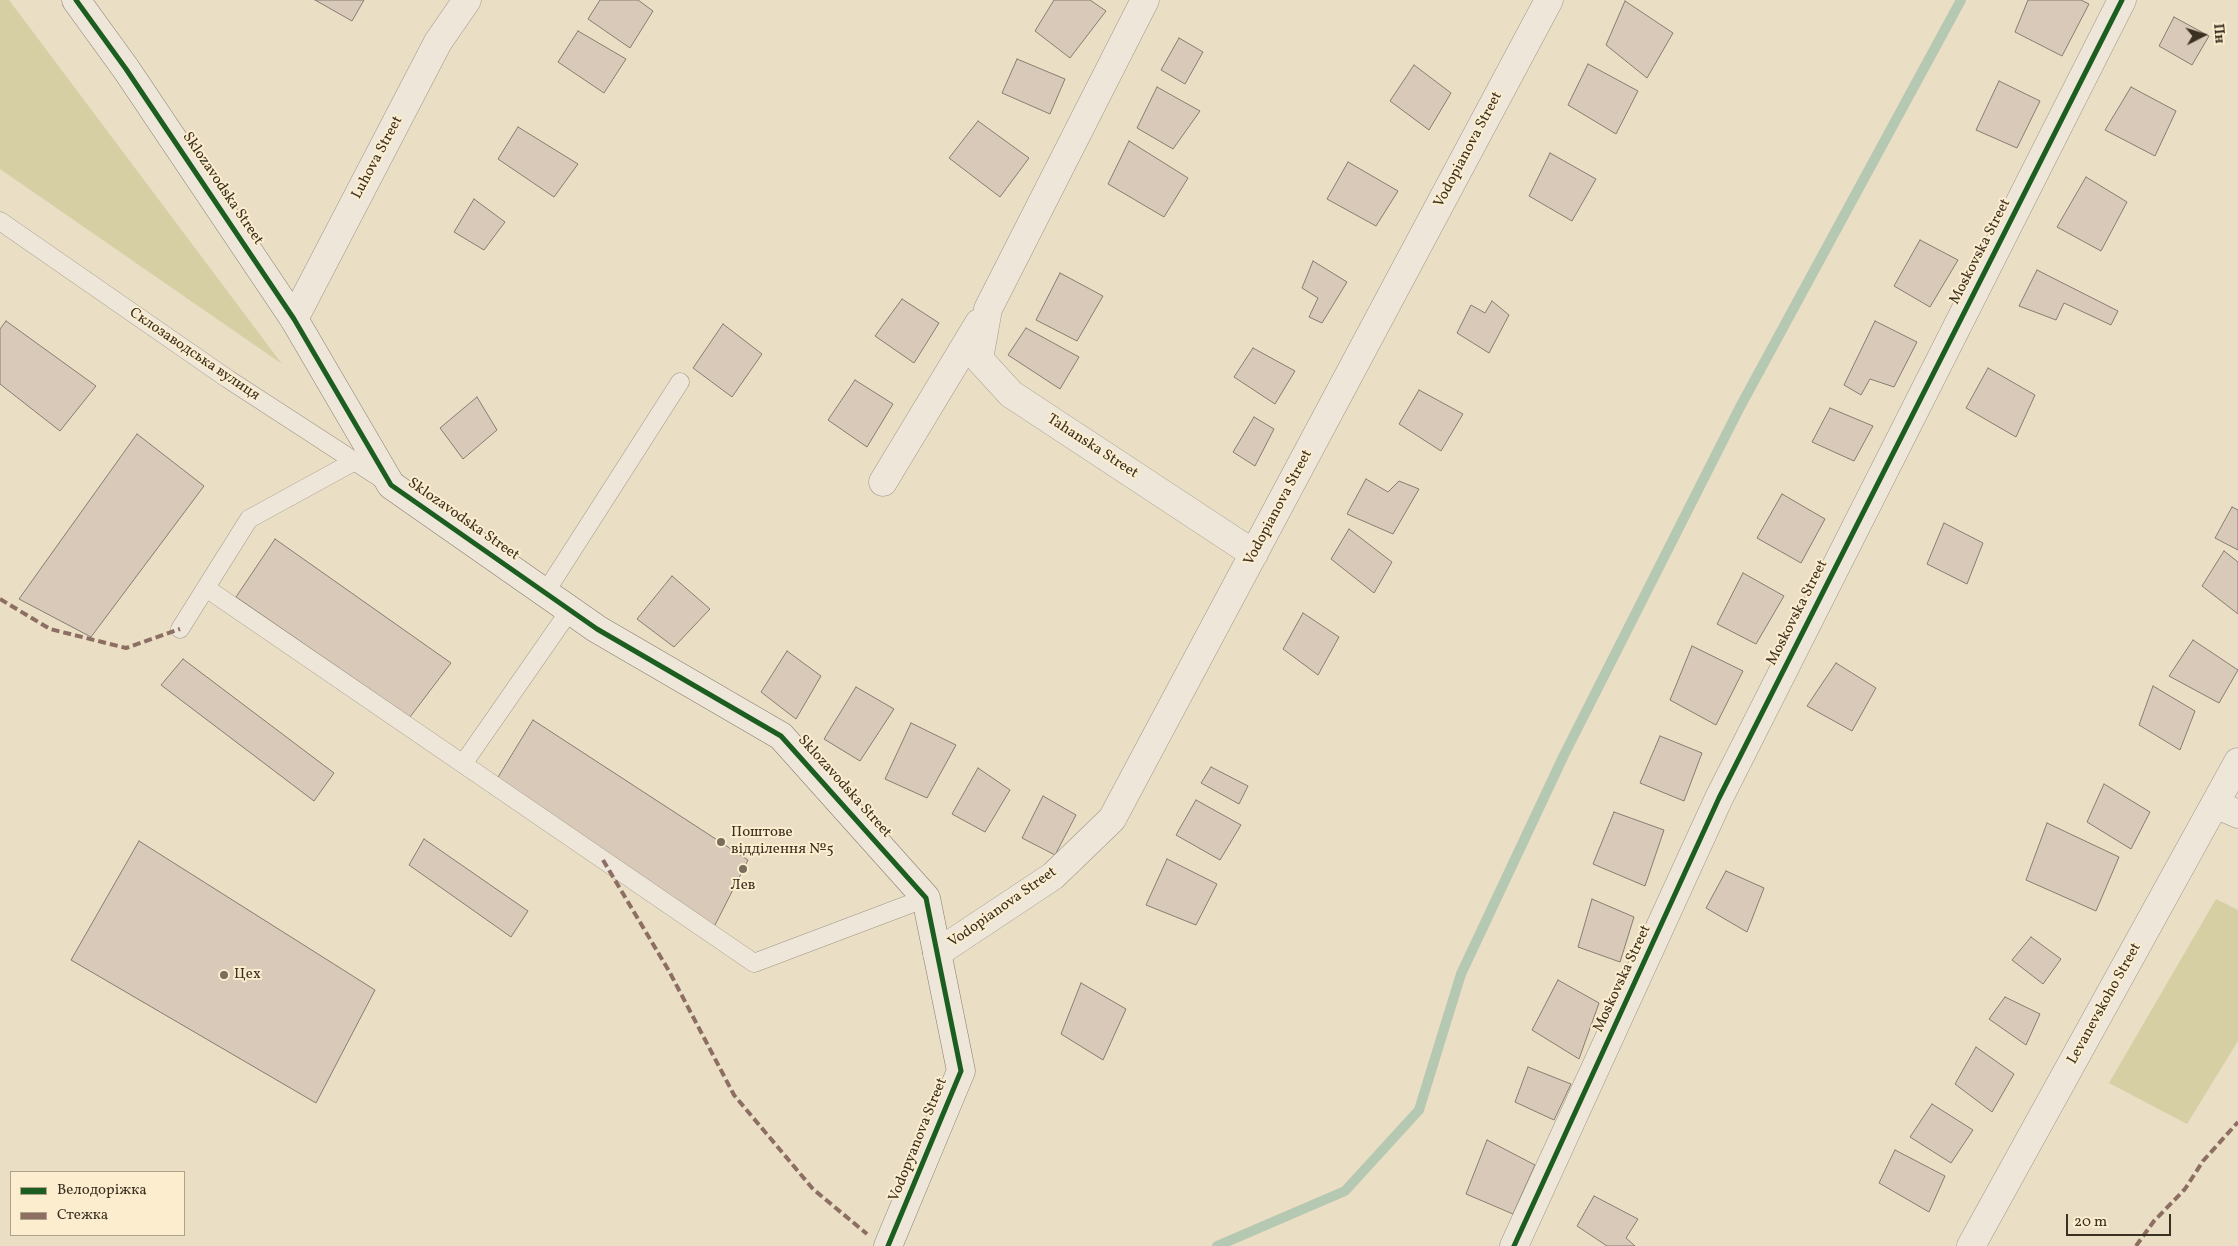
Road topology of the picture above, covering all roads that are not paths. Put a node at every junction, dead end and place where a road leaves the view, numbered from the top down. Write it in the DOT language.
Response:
graph roads {
  1 [pos="76,0"];
  2 [pos="468,0"];
  3 [pos="1145,0"];
  4 [pos="1549,0"];
  5 [pos="2122,0"];
  6 [pos="0,220"];
  7 [pos="988,309"];
  8 [pos="294,319"];
  9 [pos="680,382"];
  10 [pos="355,461"];
  11 [pos="883,482"];
  12 [pos="390,485"];
  13 [pos="1254,554"];
  14 [pos="206,588"];
  15 [pos="545,593"];
  16 [pos="570,610"];
  17 [pos="180,629"];
  18 [pos="2238,762"];
  19 [pos="463,764"];
  20 [pos="2227,809"];
  21 [pos="926,898"];
  22 [pos="937,953"];
  23 [pos="888,1246"];
  24 [pos="1514,1246"];
  25 [pos="1971,1246"];
  1 -- 8 [label="street, Sklozavodska Street"];
  2 -- 8 [label="street, Luhova Street"];
  3 -- 7 [label="street, Tahanska Street"];
  4 -- 13 [label="street, Vodopianova Street"];
  5 -- 24 [label="street, Moskovska Street"];
  6 -- 10 [label="lane, Склозаводська вулиця"];
  7 -- 11 [label="street, Tahanska Street"];
  7 -- 13 [label="street, Tahanska Street"];
  8 -- 12 [label="street, Sklozavodska Street"];
  9 -- 15 [label="lane"];
  10 -- 12 [label="lane, Склозаводська вулиця"];
  10 -- 14 [label="lane"];
  12 -- 15 [label="street, Sklozavodska Street"];
  13 -- 22 [label="street, Vodopianova Street"];
  14 -- 17 [label="lane"];
  14 -- 19 [label="lane"];
  15 -- 16 [label="street, Sklozavodska Street"];
  16 -- 19 [label="lane"];
  16 -- 21 [label="street, Sklozavodska Street"];
  18 -- 20 [label="street, Levanevskoho Street"];
  19 -- 21 [label="lane"];
  20 -- 25 [label="street, Levanevskoho Street"];
  21 -- 22 [label="street"];
  22 -- 23 [label="street, Vodopyanova Street"];
}
